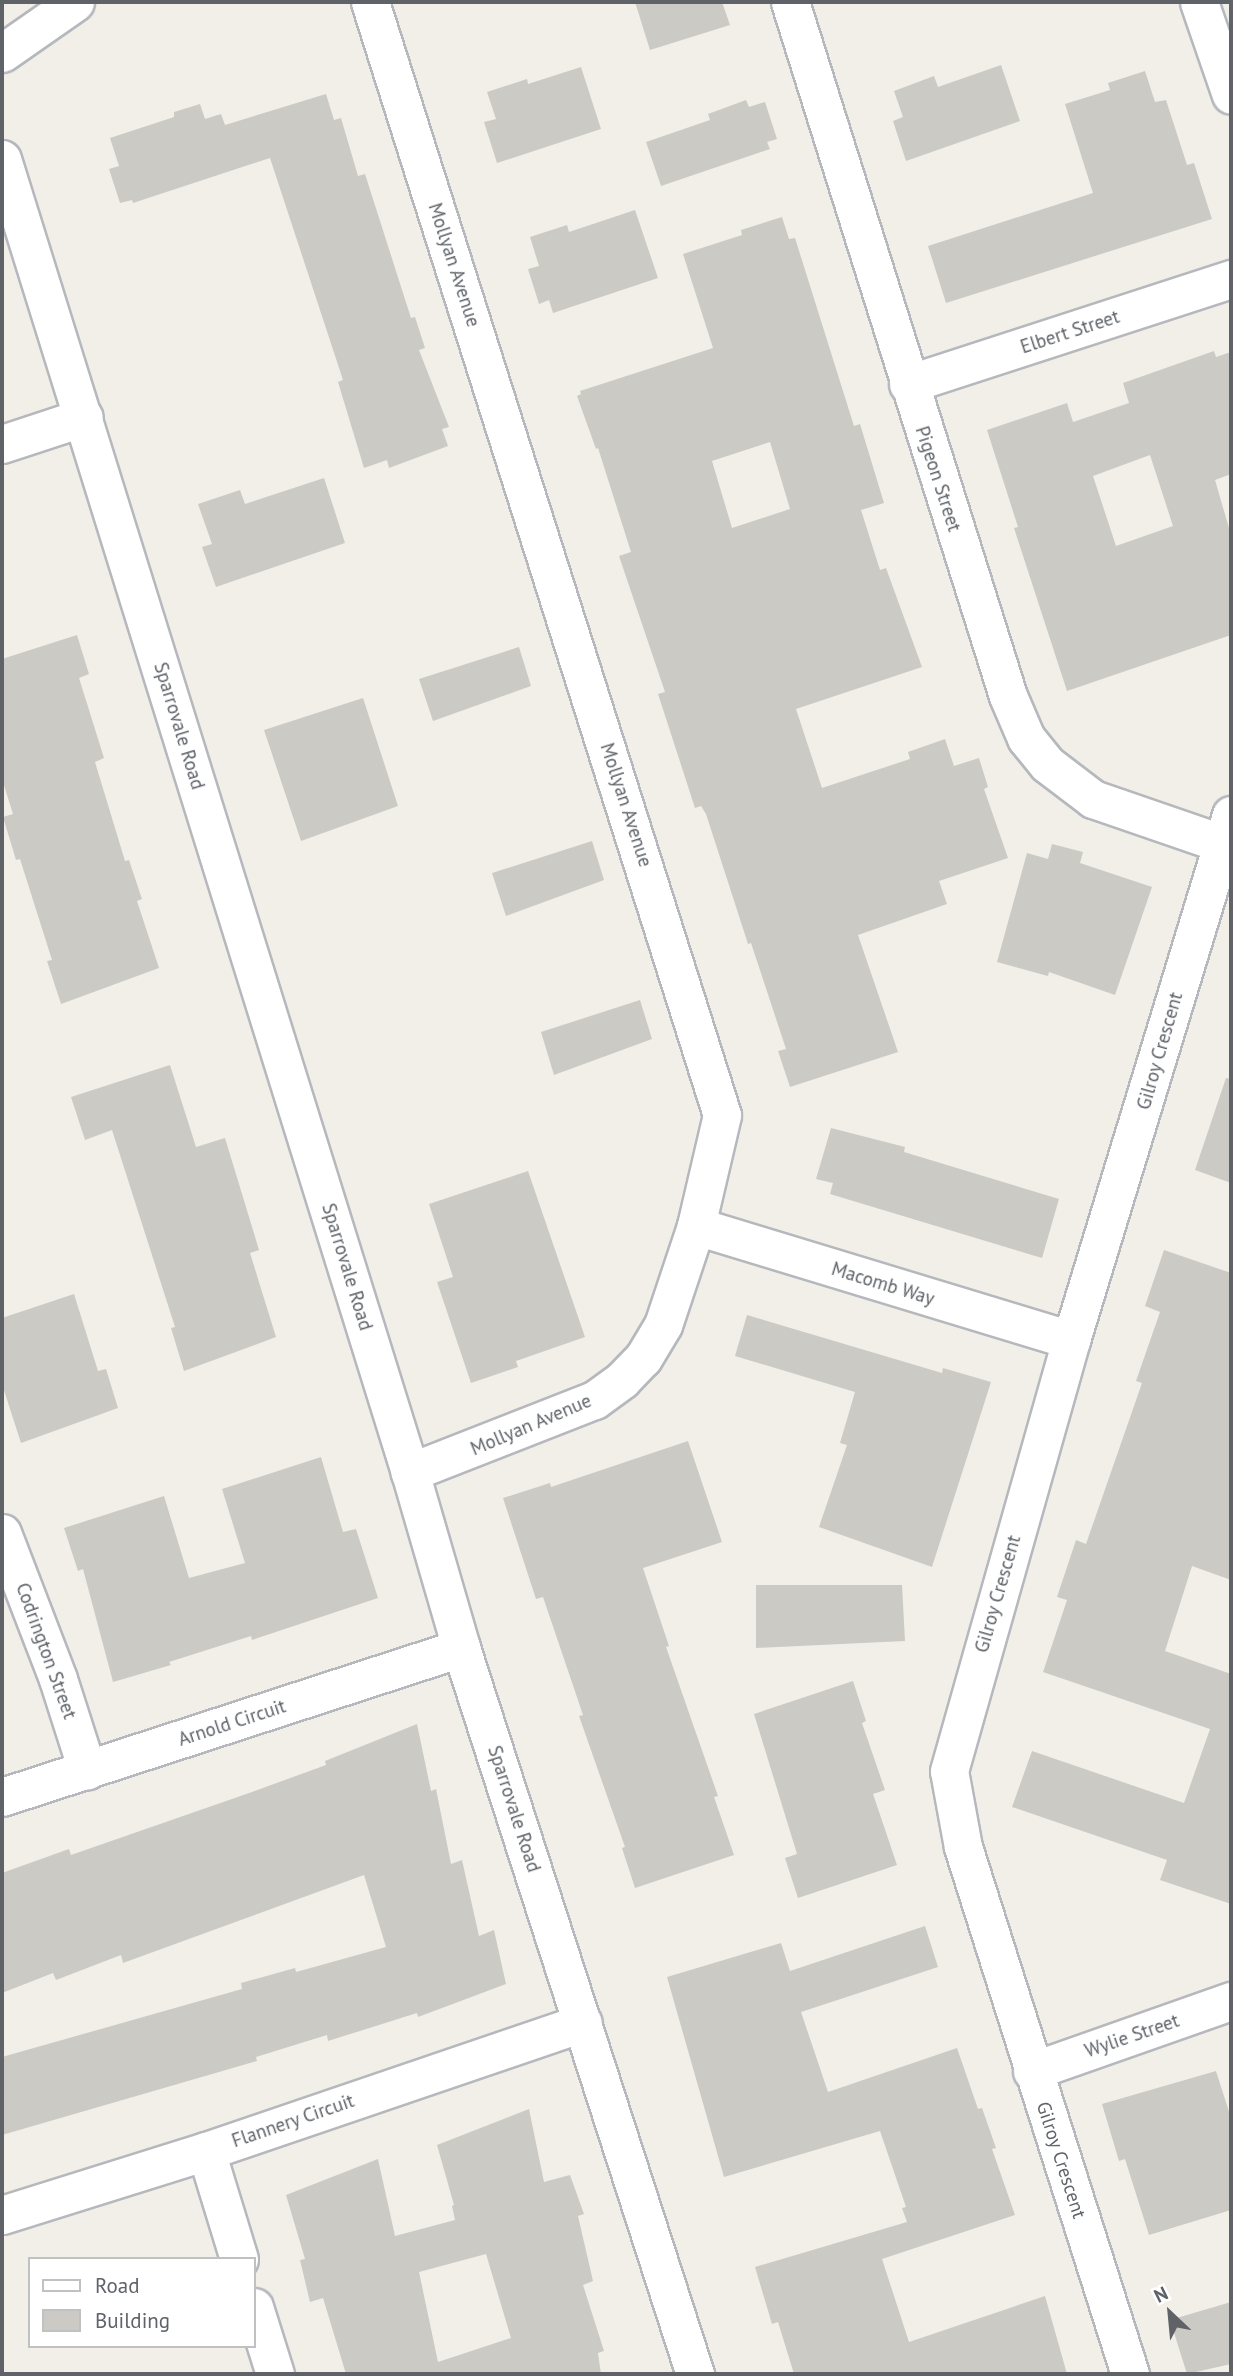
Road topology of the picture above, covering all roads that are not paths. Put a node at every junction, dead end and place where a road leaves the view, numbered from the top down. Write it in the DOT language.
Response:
graph roads {
  1 [pos="75,2"];
  2 [pos="370,2"];
  3 [pos="789,2"];
  4 [pos="1199,2"];
  5 [pos="2,53"];
  6 [pos="1231,95"];
  7 [pos="2,159"];
  8 [pos="1231,279"];
  9 [pos="908,384"];
  10 [pos="84,417"];
  11 [pos="2,444"];
  12 [pos="1226,829"];
  13 [pos="696,1226"];
  14 [pos="1071,1340"];
  15 [pos="410,1472"];
  16 [pos="2,1533"];
  17 [pos="461,1648"];
  18 [pos="87,1770"];
  19 [pos="2,1797"];
  20 [pos="1231,2001"];
  21 [pos="583,2023"];
  22 [pos="1032,2071"];
  23 [pos="206,2151"];
  24 [pos="2,2215"];
  25 [pos="238,2257"];
  26 [pos="256,2313"];
  27 [pos="275,2374"];
  28 [pos="695,2374"];
  29 [pos="1130,2374"];
  1 -- 5 [label="street"];
  2 -- 13 [label="street, Mollyan Avenue"];
  3 -- 9 [label="street, Pigeon Street"];
  4 -- 6 [label="street"];
  7 -- 10 [label="street, Sparrovale Road"];
  8 -- 9 [label="street, Elbert Street"];
  9 -- 12 [label="street, Pigeon Street"];
  10 -- 11 [label="street"];
  10 -- 15 [label="street, Sparrovale Road"];
  12 -- 14 [label="street, Gilroy Crescent"];
  13 -- 14 [label="street, Macomb Way"];
  13 -- 15 [label="street, Mollyan Avenue"];
  14 -- 22 [label="street, Gilroy Crescent"];
  15 -- 17 [label="street, Sparrovale Road"];
  16 -- 18 [label="street, Codrington Street"];
  17 -- 18 [label="street, Arnold Circuit"];
  17 -- 21 [label="street, Sparrovale Road"];
  18 -- 19 [label="street, Arnold Circuit"];
  20 -- 22 [label="street, Wylie Street"];
  21 -- 23 [label="street, Flannery Circuit"];
  21 -- 28 [label="street, Sparrovale Road"];
  22 -- 29 [label="street, Gilroy Crescent"];
  23 -- 24 [label="street, Flannery Circuit"];
  23 -- 25 [label="street"];
  26 -- 27 [label="street"];
}
